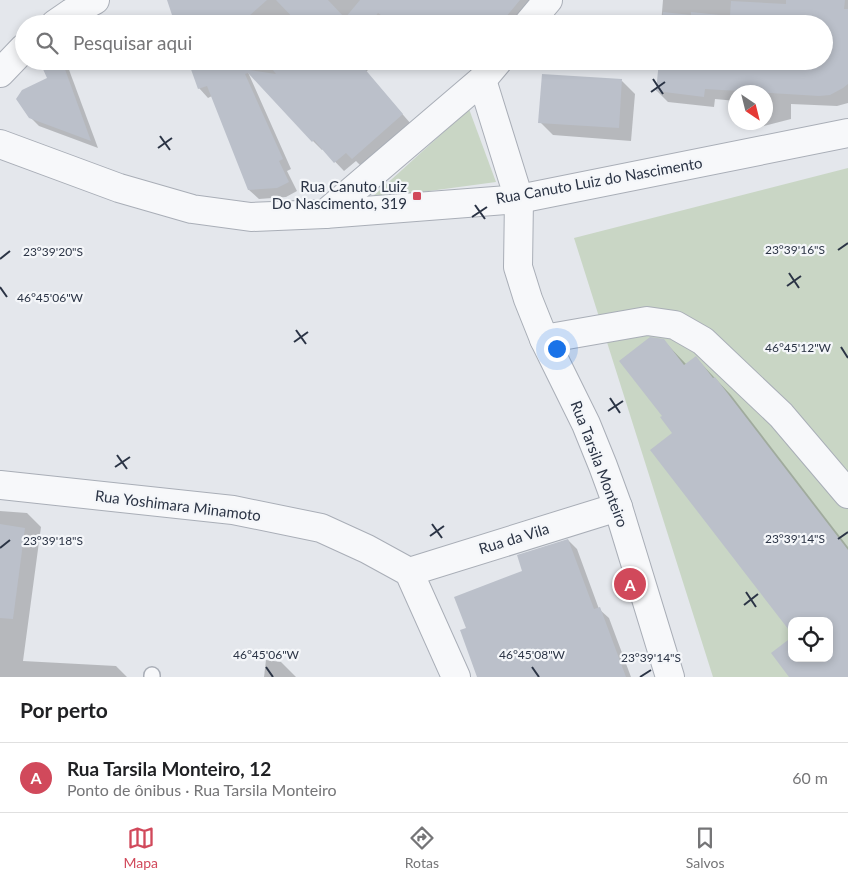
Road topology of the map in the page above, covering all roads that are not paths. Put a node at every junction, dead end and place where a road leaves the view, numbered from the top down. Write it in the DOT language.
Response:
graph roads {
  1 [pos="95,0"];
  2 [pos="548,0"];
  3 [pos="68,15"];
  4 [pos="536,15"];
  5 [pos="15,57"];
  6 [pos="490,71"];
  7 [pos="0,73"];
  8 [pos="848,133"];
  9 [pos="0,144"];
  10 [pos="519,199"];
  11 [pos="325,214"];
  12 [pos="544,339"];
  13 [pos="0,485"];
  14 [pos="848,494"];
  15 [pos="618,507"];
  16 [pos="409,572"];
  17 [pos="456,677"];
  18 [pos="670,677"];
  1 -- 3 [label="street"];
  2 -- 4 [label="street"];
  5 -- 7 [label="street"];
  6 -- 10 [label="street, Rua Tarsila Monteiro"];
  6 -- 11 [label="street"];
  8 -- 10 [label="street, Rua Canuto Luiz do Nascimento"];
  9 -- 11 [label="street, Rua Canuto Luiz do Nascimento"];
  10 -- 11 [label="street, Rua Canuto Luiz do Nascimento"];
  10 -- 12 [label="street, Rua Tarsila Monteiro"];
  12 -- 14 [label="street"];
  12 -- 15 [label="street, Rua Tarsila Monteiro"];
  13 -- 16 [label="street, Rua Yoshimara Minamoto"];
  15 -- 16 [label="street, Rua da Vila"];
  15 -- 18 [label="street, Rua Tarsila Monteiro"];
  16 -- 17 [label="street"];
}
